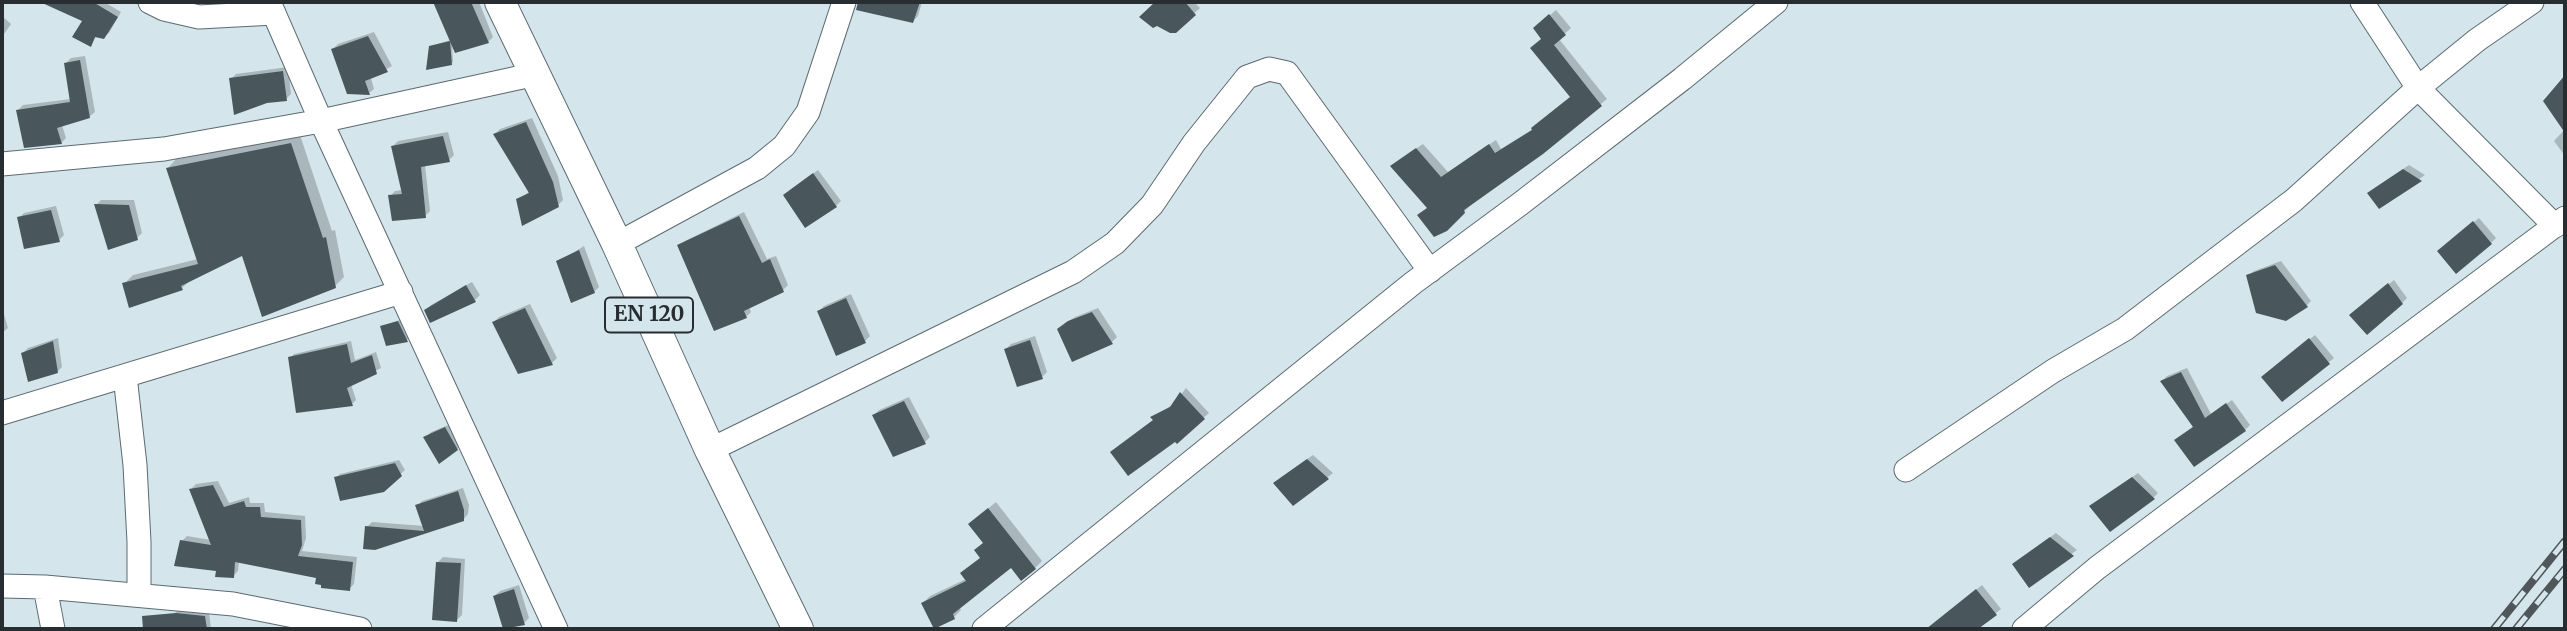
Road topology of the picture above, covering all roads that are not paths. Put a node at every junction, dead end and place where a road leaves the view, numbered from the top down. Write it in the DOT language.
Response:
graph roads {
  1 [pos="150,2"];
  2 [pos="500,2"];
  3 [pos="1776,2"];
  4 [pos="2362,2"];
  5 [pos="2384,2"];
  6 [pos="2532,2"];
  7 [pos="838,4"];
  8 [pos="272,7"];
  9 [pos="2386,38"];
  10 [pos="536,74"];
  11 [pos="2418,88"];
  12 [pos="321,121"];
  13 [pos="2,164"];
  14 [pos="2560,222"];
  15 [pos="617,244"];
  16 [pos="1430,271"];
  17 [pos="401,292"];
  18 [pos="125,376"];
  19 [pos="2,413"];
  20 [pos="710,450"];
  21 [pos="1906,470"];
  22 [pos="2,586"];
  23 [pos="45,587"];
  24 [pos="139,594"];
  25 [pos="53,629"];
  26 [pos="360,629"];
  27 [pos="556,629"];
  28 [pos="798,629"];
  29 [pos="984,629"];
  30 [pos="2024,629"];
  1 -- 8 [label="street"];
  2 -- 10 [label="main road, EN 120"];
  3 -- 16 [label="street"];
  4 -- 9 [label="street"];
  5 -- 9 [label="street"];
  6 -- 11 [label="street"];
  7 -- 15 [label="street"];
  8 -- 12 [label="street"];
  9 -- 11 [label="street"];
  10 -- 12 [label="street"];
  10 -- 15 [label="main road, EN 120"];
  11 -- 14 [label="street"];
  11 -- 21 [label="street"];
  12 -- 13 [label="street"];
  12 -- 17 [label="street"];
  14 -- 30 [label="street"];
  15 -- 20 [label="main road, EN 120"];
  16 -- 20 [label="street"];
  16 -- 29 [label="street"];
  17 -- 18 [label="street"];
  17 -- 27 [label="street"];
  18 -- 19 [label="street"];
  18 -- 24 [label="street"];
  20 -- 28 [label="main road, EN 120"];
  22 -- 23 [label="street"];
  23 -- 24 [label="street"];
  23 -- 25 [label="street"];
  24 -- 26 [label="street"];
}
